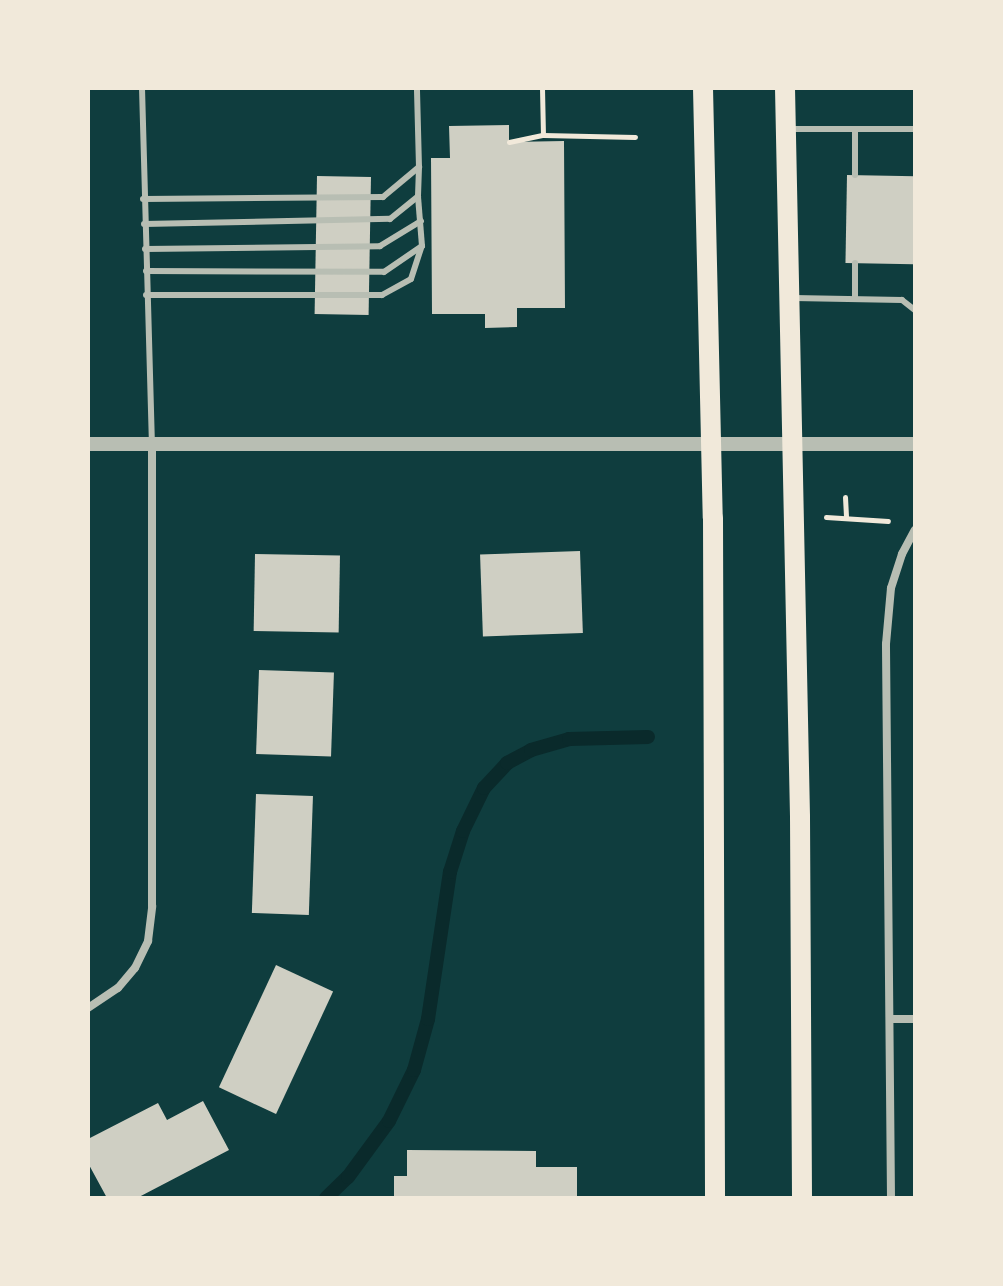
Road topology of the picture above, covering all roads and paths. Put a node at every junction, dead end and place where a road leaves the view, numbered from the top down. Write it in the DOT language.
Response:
graph roads {
  1 [pos="142,88"];
  2 [pos="417,88"];
  3 [pos="542,88"];
  4 [pos="703,88"];
  5 [pos="785,88"];
  6 [pos="786,129"];
  7 [pos="855,129"];
  8 [pos="915,129"];
  9 [pos="543,135"];
  10 [pos="635,137"];
  11 [pos="509,142"];
  12 [pos="419,167"];
  13 [pos="855,175"];
  14 [pos="418,196"];
  15 [pos="143,199"];
  16 [pos="421,221"];
  17 [pos="144,224"];
  18 [pos="422,246"];
  19 [pos="145,249"];
  20 [pos="855,263"];
  21 [pos="146,271"];
  22 [pos="146,295"];
  23 [pos="790,298"];
  24 [pos="855,299"];
  25 [pos="915,310"];
  26 [pos="712,442"];
  27 [pos="793,443"];
  28 [pos="88,444"];
  29 [pos="152,444"];
  30 [pos="915,444"];
  31 [pos="845,497"];
  32 [pos="825,517"];
  33 [pos="846,518"];
  34 [pos="893,521"];
  35 [pos="915,530"];
  36 [pos="88,1008"];
  37 [pos="891,1019"];
  38 [pos="915,1019"];
  39 [pos="715,1198"];
  40 [pos="802,1198"];
  41 [pos="891,1198"];
  1 -- 15 [label="lane"];
  2 -- 12 [label="lane"];
  3 -- 9 [label="path"];
  4 -- 26 [label="main road"];
  5 -- 6 [label="main road"];
  6 -- 7 [label="lane"];
  6 -- 23 [label="main road"];
  7 -- 8 [label="lane"];
  7 -- 13 [label="lane"];
  9 -- 10 [label="path"];
  9 -- 11 [label="path"];
  12 -- 14 [label="lane"];
  12 -- 15 [label="lane"];
  14 -- 16 [label="lane"];
  14 -- 17 [label="lane"];
  15 -- 17 [label="lane"];
  16 -- 18 [label="lane"];
  16 -- 19 [label="lane"];
  17 -- 19 [label="lane"];
  18 -- 21 [label="lane"];
  18 -- 22 [label="lane"];
  19 -- 21 [label="lane"];
  20 -- 24 [label="lane"];
  21 -- 22 [label="lane"];
  22 -- 29 [label="lane"];
  23 -- 24 [label="lane"];
  23 -- 27 [label="main road"];
  24 -- 25 [label="lane"];
  26 -- 27 [label="street"];
  26 -- 29 [label="street"];
  26 -- 39 [label="main road"];
  27 -- 30 [label="street"];
  27 -- 40 [label="main road"];
  28 -- 29 [label="street"];
  29 -- 36 [label="street"];
  31 -- 33 [label="path"];
  32 -- 33 [label="path"];
  33 -- 34 [label="path"];
  35 -- 37 [label="street"];
  37 -- 38 [label="street"];
  37 -- 41 [label="street"];
}
